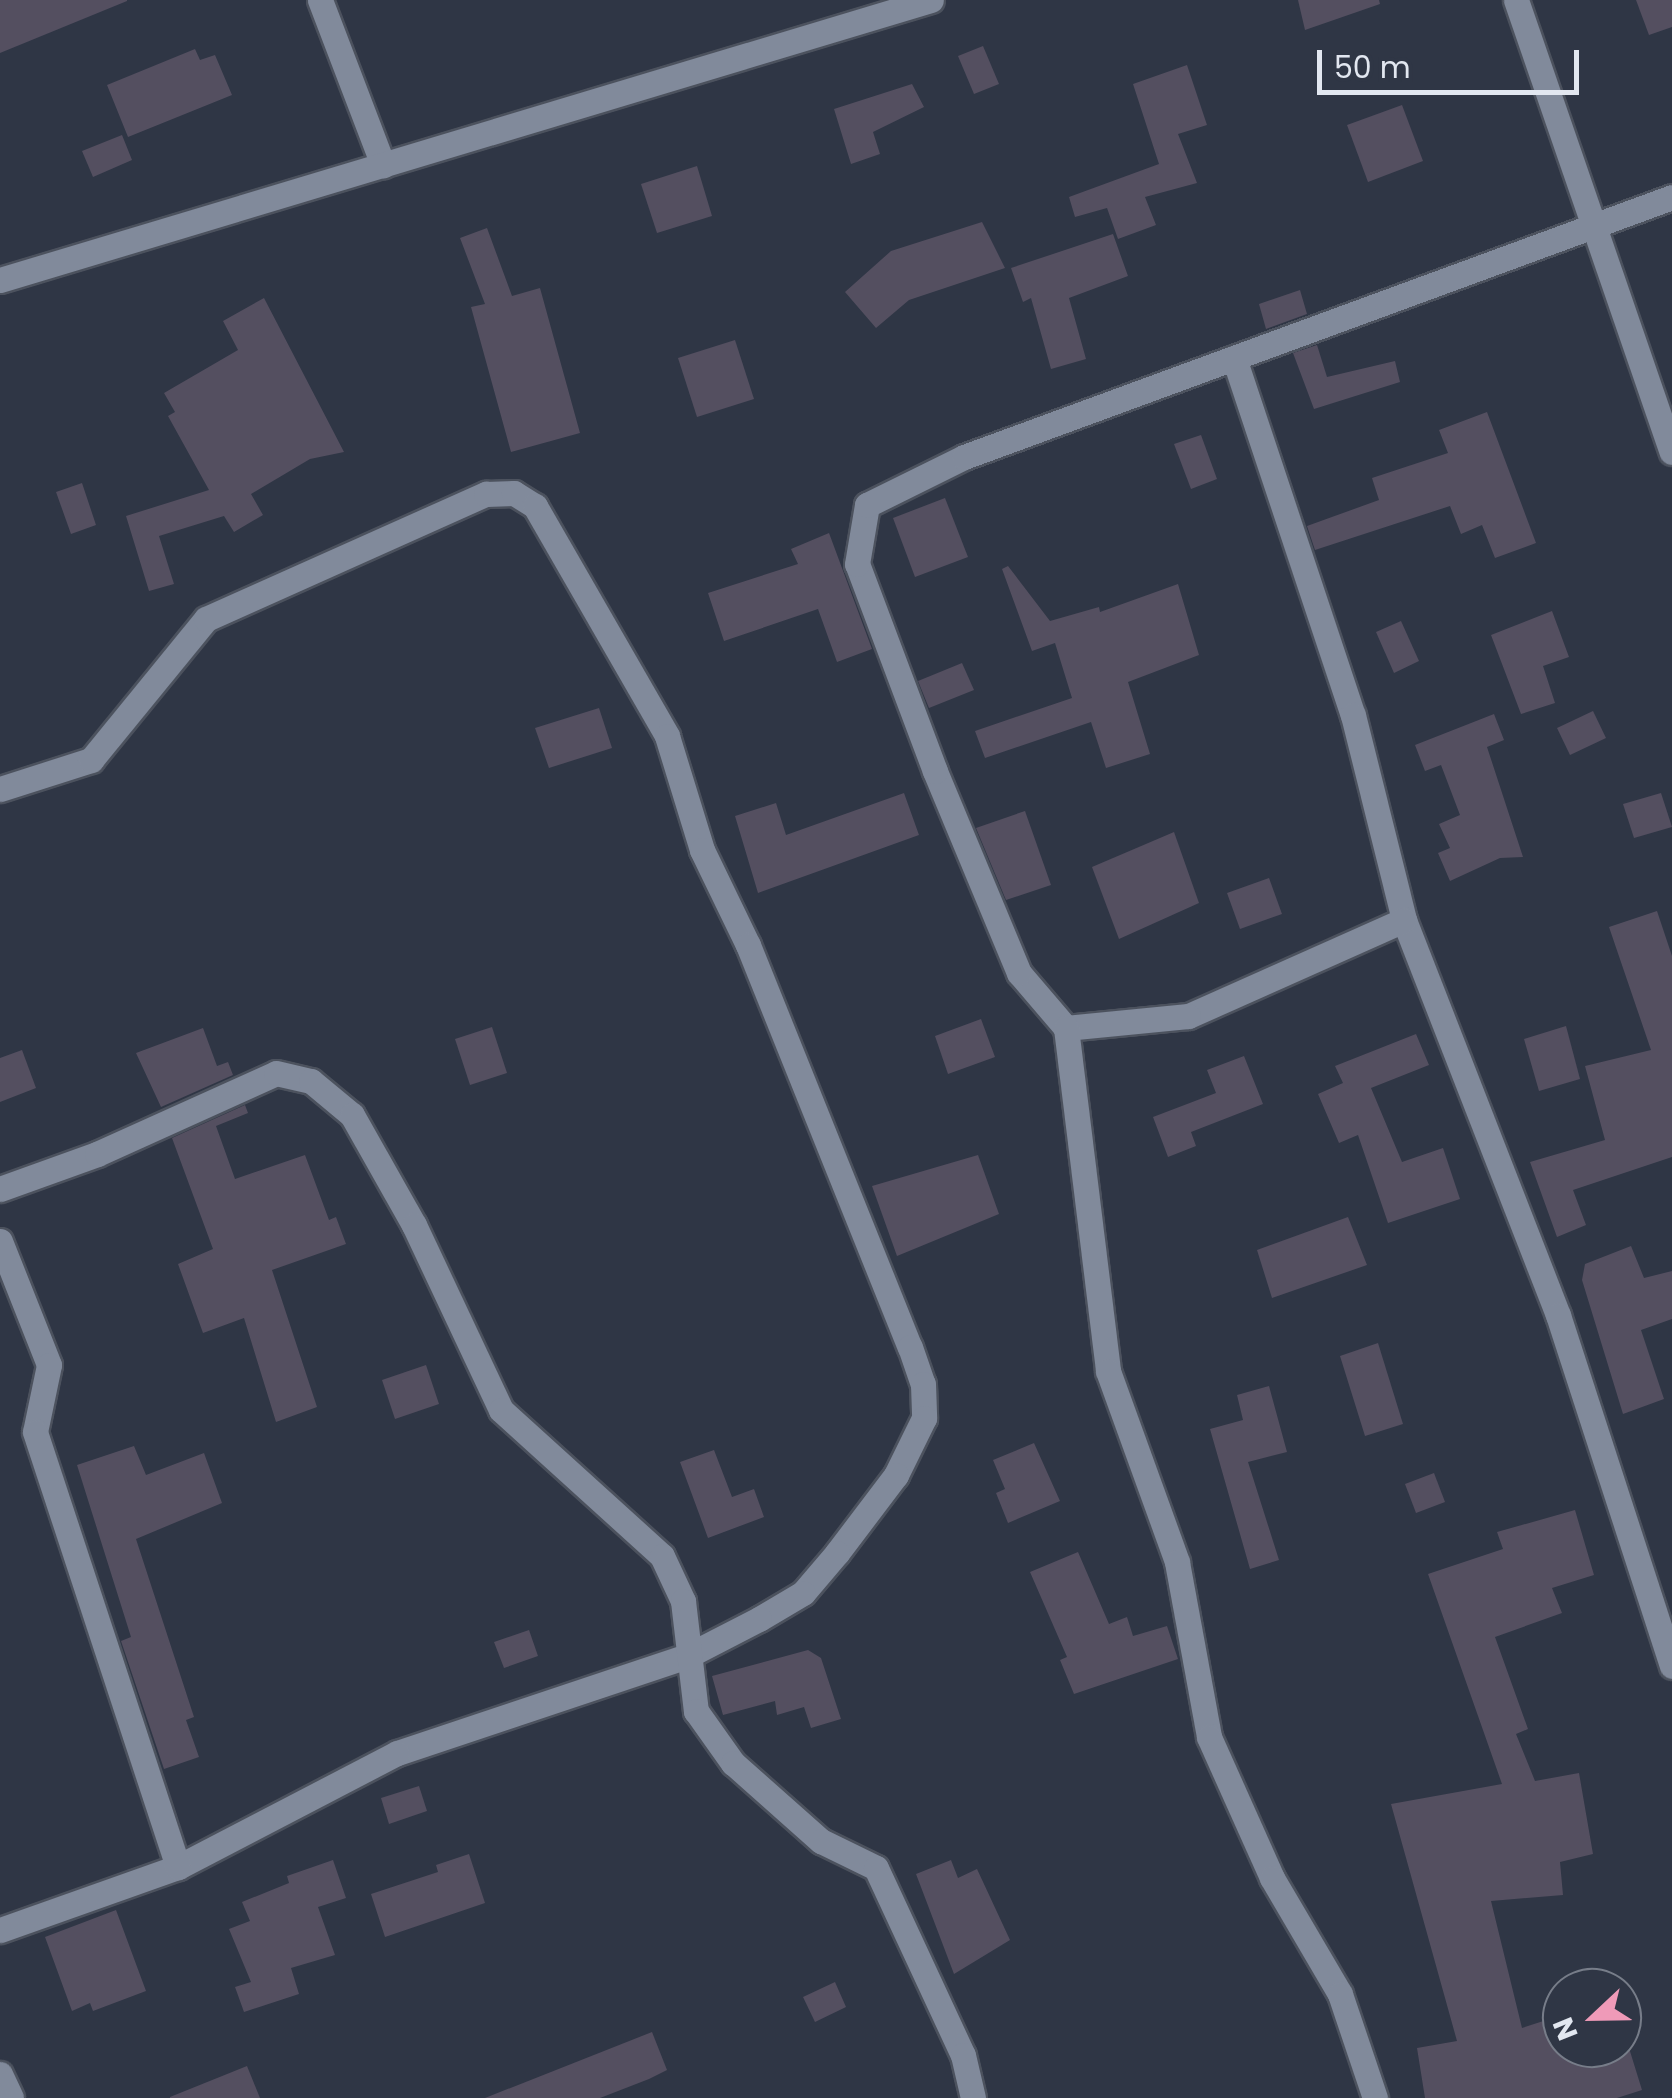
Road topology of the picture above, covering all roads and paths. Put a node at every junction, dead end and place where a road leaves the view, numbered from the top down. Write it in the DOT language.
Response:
graph roads {
  1 [pos="320,0"];
  2 [pos="931,0"];
  3 [pos="1516,0"];
  4 [pos="383,165"];
  5 [pos="1672,196"];
  6 [pos="1595,222"];
  7 [pos="0,280"];
  8 [pos="1234,358"];
  9 [pos="1672,452"];
  10 [pos="0,789"];
  11 [pos="1404,920"];
  12 [pos="1066,1028"];
  13 [pos="0,1188"];
  14 [pos="0,1241"];
  15 [pos="1670,1655"];
  16 [pos="687,1656"];
  17 [pos="178,1867"];
  18 [pos="0,1930"];
  19 [pos="0,2074"];
  20 [pos="12,2098"];
  21 [pos="973,2098"];
  22 [pos="1376,2098"];
  1 -- 4 [label="street"];
  2 -- 4 [label="street"];
  3 -- 6 [label="street"];
  4 -- 7 [label="street"];
  5 -- 6 [label="street"];
  6 -- 8 [label="street"];
  6 -- 9 [label="street"];
  8 -- 11 [label="street"];
  8 -- 12 [label="street"];
  10 -- 16 [label="street"];
  11 -- 12 [label="street"];
  11 -- 15 [label="street"];
  12 -- 22 [label="street"];
  13 -- 16 [label="street"];
  14 -- 17 [label="street"];
  16 -- 17 [label="street"];
  16 -- 21 [label="street"];
  17 -- 18 [label="street"];
  19 -- 20 [label="street"];
}
